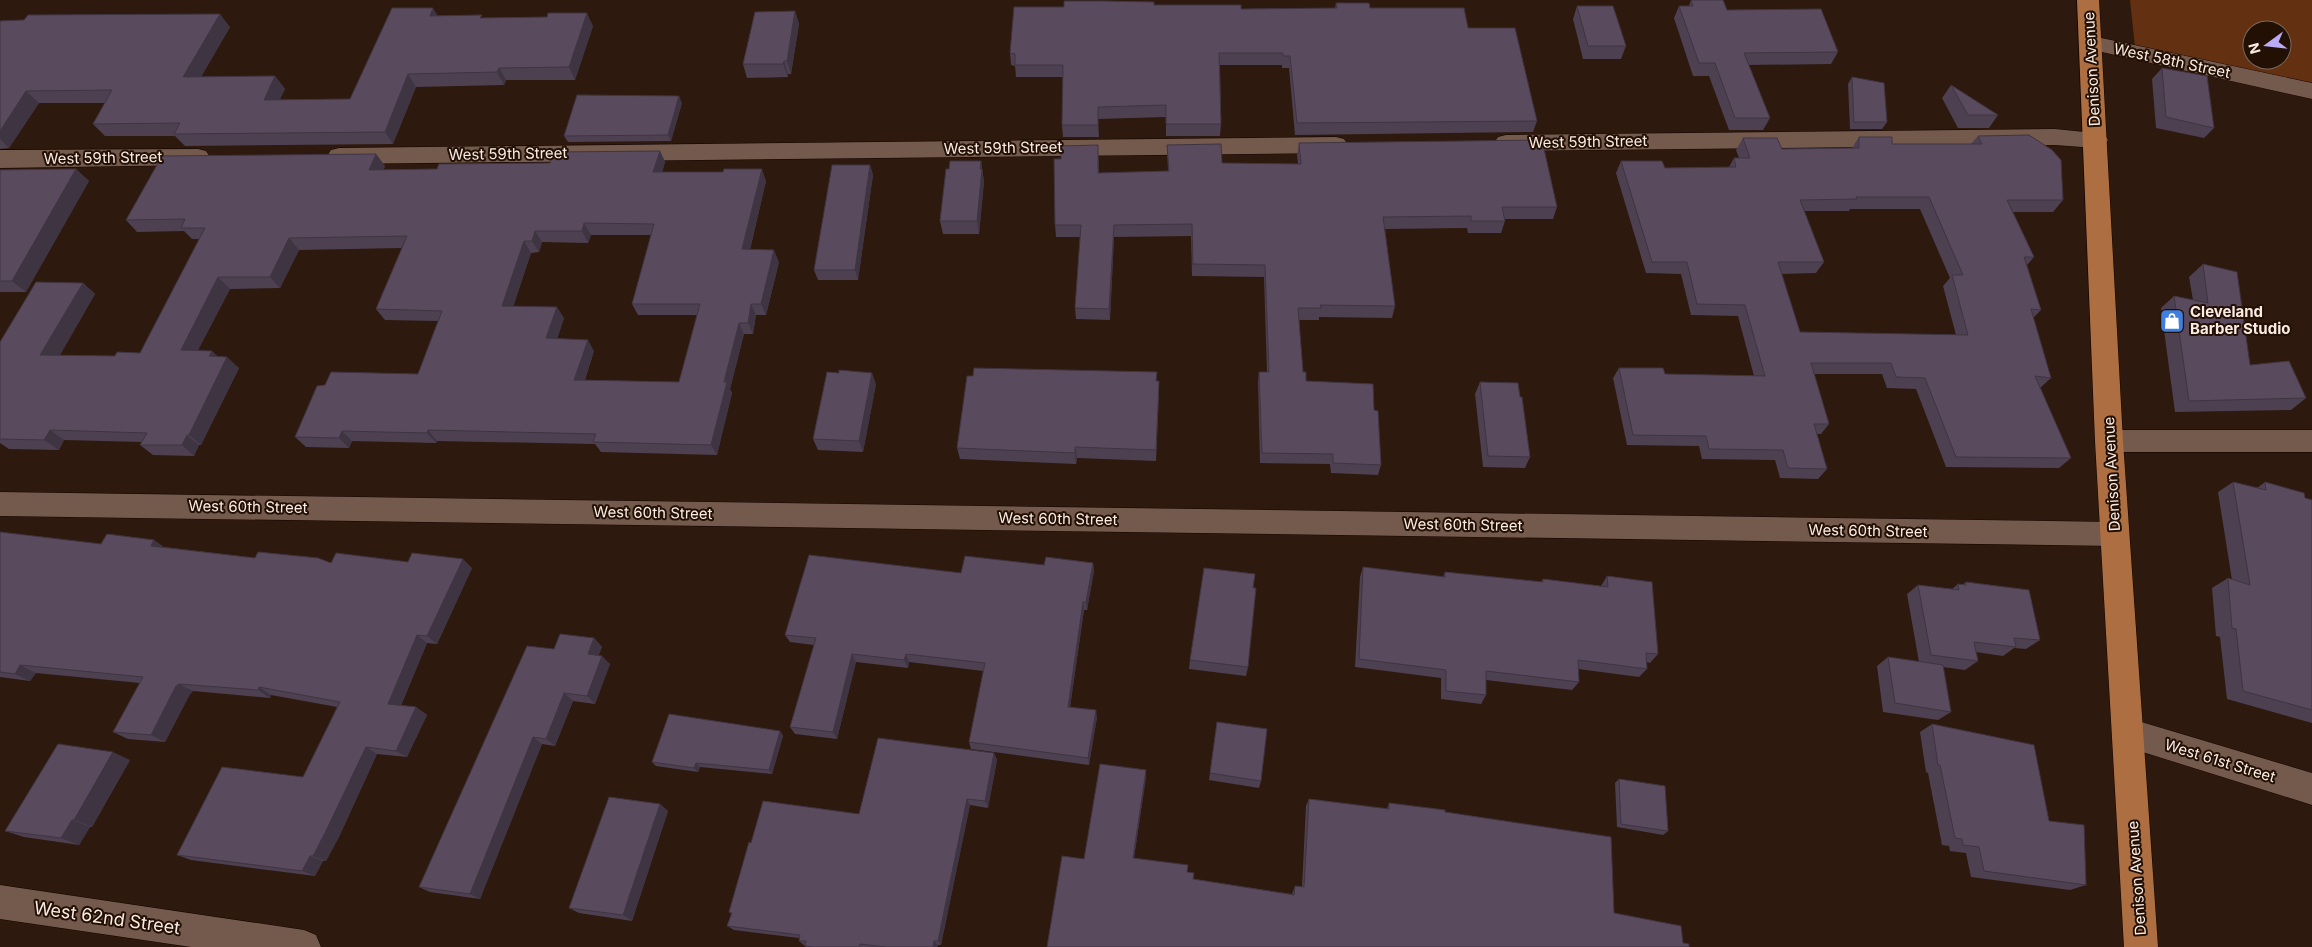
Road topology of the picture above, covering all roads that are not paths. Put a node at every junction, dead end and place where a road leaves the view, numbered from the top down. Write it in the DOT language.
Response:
graph roads {
  1 [pos="2088,0"];
  2 [pos="2092,43"];
  3 [pos="2312,91"];
  4 [pos="2096,140"];
  5 [pos="1486,143"];
  6 [pos="1356,144"];
  7 [pos="319,156"];
  8 [pos="219,157"];
  9 [pos="0,159"];
  10 [pos="2109,440"];
  11 [pos="2312,441"];
  12 [pos="0,504"];
  13 [pos="2115,534"];
  14 [pos="2128,733"];
  15 [pos="2312,788"];
  16 [pos="0,902"];
  17 [pos="304,947"];
  18 [pos="2141,947"];
  1 -- 2 [label="main road, Denison Avenue"];
  2 -- 3 [label="street, West 58th Street"];
  2 -- 4 [label="main road, Denison Avenue"];
  4 -- 5 [label="street, West 59th Street"];
  4 -- 10 [label="main road, Denison Avenue"];
  6 -- 7 [label="street, West 59th Street"];
  8 -- 9 [label="street, West 59th Street"];
  10 -- 11 [label="street"];
  10 -- 13 [label="main road, Denison Avenue"];
  12 -- 13 [label="street, West 60th Street"];
  13 -- 14 [label="main road, Denison Avenue"];
  14 -- 15 [label="street, West 61st Street"];
  14 -- 18 [label="main road, Denison Avenue"];
  16 -- 17 [label="street, West 62nd Street"];
}
